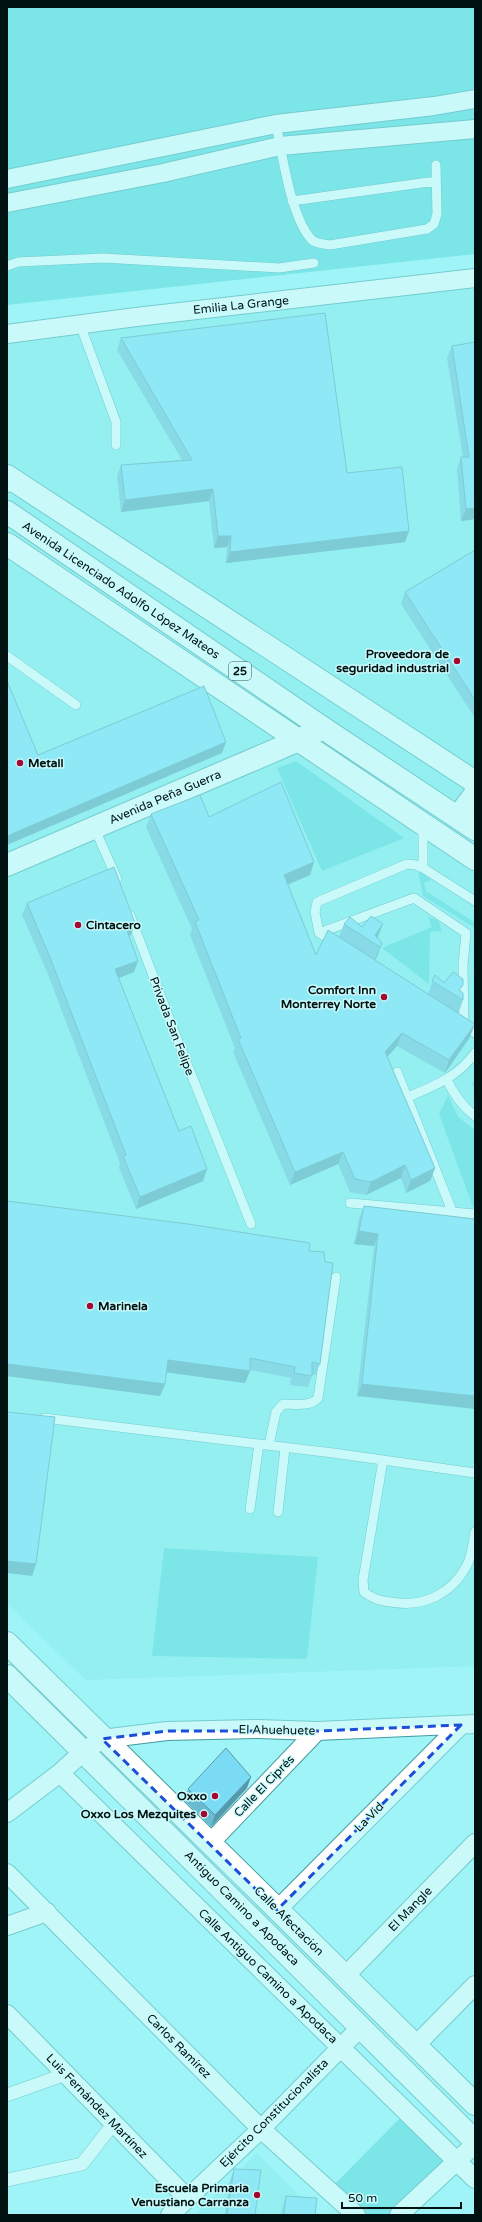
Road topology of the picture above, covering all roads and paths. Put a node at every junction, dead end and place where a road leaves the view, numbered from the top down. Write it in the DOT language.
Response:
graph roads {
  1 [pos="475,99"];
  2 [pos="276,124"];
  3 [pos="475,128"];
  4 [pos="280,146"];
  5 [pos="436,164"];
  6 [pos="7,179"];
  7 [pos="436,181"];
  8 [pos="292,201"];
  9 [pos="7,203"];
  10 [pos="314,263"];
  11 [pos="7,266"];
  12 [pos="475,278"];
  13 [pos="80,324"];
  14 [pos="7,334"];
  15 [pos="116,445"];
  16 [pos="8,478"];
  17 [pos="7,512"];
  18 [pos="7,544"];
  19 [pos="7,656"];
  20 [pos="76,705"];
  21 [pos="323,728"];
  22 [pos="299,740"];
  23 [pos="475,782"];
  24 [pos="475,794"];
  25 [pos="423,823"];
  26 [pos="466,823"];
  27 [pos="94,827"];
  28 [pos="475,859"];
  29 [pos="7,865"];
  30 [pos="423,868"];
  31 [pos="121,890"];
  32 [pos="475,901"];
  33 [pos="126,904"];
  34 [pos="319,933"];
  35 [pos="346,950"];
  36 [pos="451,1018"];
  37 [pos="464,1026"];
  38 [pos="475,1033"];
  39 [pos="475,1053"];
  40 [pos="397,1072"];
  41 [pos="447,1080"];
  42 [pos="408,1097"];
  43 [pos="475,1116"];
  44 [pos="350,1203"];
  45 [pos="452,1211"];
  46 [pos="475,1214"];
  47 [pos="251,1224"];
  48 [pos="336,1277"];
  49 [pos="31,1416"];
  50 [pos="258,1444"];
  51 [pos="269,1445"];
  52 [pos="285,1448"];
  53 [pos="383,1460"];
  54 [pos="475,1473"];
  55 [pos="250,1509"];
  56 [pos="278,1512"];
  57 [pos="475,1532"];
  58 [pos="7,1643"];
  59 [pos="12,1687"];
  60 [pos="468,1724"];
  61 [pos="317,1731"];
  62 [pos="102,1738"];
  63 [pos="83,1752"];
  64 [pos="60,1773"];
  65 [pos="7,1813"];
  66 [pos="211,1842"];
  67 [pos="475,1843"];
  68 [pos="7,1873"];
  69 [pos="277,1910"];
  70 [pos="47,1912"];
  71 [pos="7,1926"];
  72 [pos="345,1976"];
  73 [pos="475,1985"];
  74 [pos="7,2014"];
  75 [pos="361,2027"];
  76 [pos="416,2045"];
  77 [pos="340,2047"];
  78 [pos="66,2074"];
  79 [pos="7,2095"];
  80 [pos="475,2104"];
  81 [pos="114,2123"];
  82 [pos="261,2129"];
  83 [pos="475,2141"];
  84 [pos="475,2144"];
  85 [pos="457,2161"];
  86 [pos="475,2179"];
  87 [pos="7,2180"];
  88 [pos="187,2198"];
  89 [pos="170,2215"];
  90 [pos="356,2215"];
  91 [pos="399,2215"];
  1 -- 2 [label="street"];
  2 -- 4 [label="lane"];
  2 -- 6 [label="street"];
  3 -- 4 [label="street"];
  4 -- 8 [label="lane"];
  4 -- 9 [label="street"];
  5 -- 7 [label="lane"];
  7 -- 8 [label="lane"];
  7 -- 8 [label="lane"];
  10 -- 11 [label="lane"];
  12 -- 13 [label="street, Emilia La Grange"];
  13 -- 14 [label="street, Emilia La Grange"];
  13 -- 15 [label="lane"];
  16 -- 23 [label="street"];
  17 -- 21 [label="street, Avenida Licenciado Adolfo López Mateos / 25"];
  18 -- 22 [label="street, 25"];
  19 -- 20 [label="lane"];
  21 -- 22 [label="street, Avenida Peña Guerra"];
  21 -- 26 [label="street, Avenida Licenciado Adolfo López Mateos / 25"];
  22 -- 25 [label="street, 25"];
  22 -- 27 [label="street, Avenida Peña Guerra"];
  24 -- 26 [label="street"];
  25 -- 28 [label="street, 25"];
  25 -- 30 [label="lane"];
  27 -- 29 [label="street, Avenida Peña Guerra"];
  27 -- 31 [label="lane"];
  30 -- 32 [label="lane"];
  30 -- 34 [label="lane"];
  33 -- 47 [label="lane, Privada San Felipe"];
  34 -- 35 [label="lane"];
  34 -- 37 [label="lane"];
  36 -- 37 [label="lane"];
  37 -- 38 [label="lane"];
  39 -- 41 [label="lane"];
  40 -- 42 [label="lane"];
  41 -- 42 [label="lane"];
  41 -- 43 [label="lane"];
  42 -- 45 [label="lane"];
  44 -- 45 [label="lane"];
  45 -- 46 [label="lane"];
  48 -- 51 [label="lane"];
  49 -- 50 [label="lane"];
  50 -- 51 [label="lane"];
  50 -- 55 [label="lane"];
  51 -- 52 [label="lane"];
  52 -- 53 [label="lane"];
  52 -- 56 [label="lane"];
  53 -- 54 [label="lane"];
  53 -- 57 [label="lane"];
  58 -- 62 [label="street"];
  59 -- 63 [label="street, Antiguo Camino a Apodaca"];
  60 -- 61 [label="street, El Ahuehuete"];
  60 -- 69 [label="street, La Vid"];
  61 -- 62 [label="street, El Ahuehuete"];
  61 -- 66 [label="street, Calle El Ciprés"];
  62 -- 63 [label="street"];
  62 -- 66 [label="street, Calle Afectación"];
  63 -- 64 [label="street"];
  63 -- 75 [label="street, Antiguo Camino a Apodaca"];
  64 -- 65 [label="street"];
  64 -- 77 [label="street, Calle Antiguo Camino a Apodaca"];
  66 -- 69 [label="street, Calle Afectación"];
  67 -- 72 [label="street, El Mangle"];
  68 -- 70 [label="street, Carlos Ramírez"];
  69 -- 72 [label="street, Calle Afectación"];
  70 -- 71 [label="street"];
  70 -- 82 [label="street, Carlos Ramírez"];
  72 -- 76 [label="street, Calle Afectación"];
  73 -- 76 [label="street"];
  74 -- 78 [label="street, Luis Fernández Martínez"];
  75 -- 77 [label="street, Ejército Constitucionalista"];
  75 -- 83 [label="street, Antiguo Camino a Apodaca"];
  76 -- 80 [label="street, Calle Afectación"];
  77 -- 82 [label="street, Ejército Constitucionalista"];
  77 -- 85 [label="street, Calle Antiguo Camino a Apodaca"];
  78 -- 79 [label="street"];
  78 -- 81 [label="street, Luis Fernández Martínez"];
  81 -- 87 [label="street"];
  81 -- 88 [label="street, Luis Fernández Martínez"];
  82 -- 88 [label="street, Ejército Constitucionalista"];
  82 -- 90 [label="street, Carlos Ramírez"];
  84 -- 85 [label="street"];
  85 -- 86 [label="street, Calle Antiguo Camino a Apodaca"];
  85 -- 91 [label="street"];
  88 -- 89 [label="street, Ejército Constitucionalista"];
}
